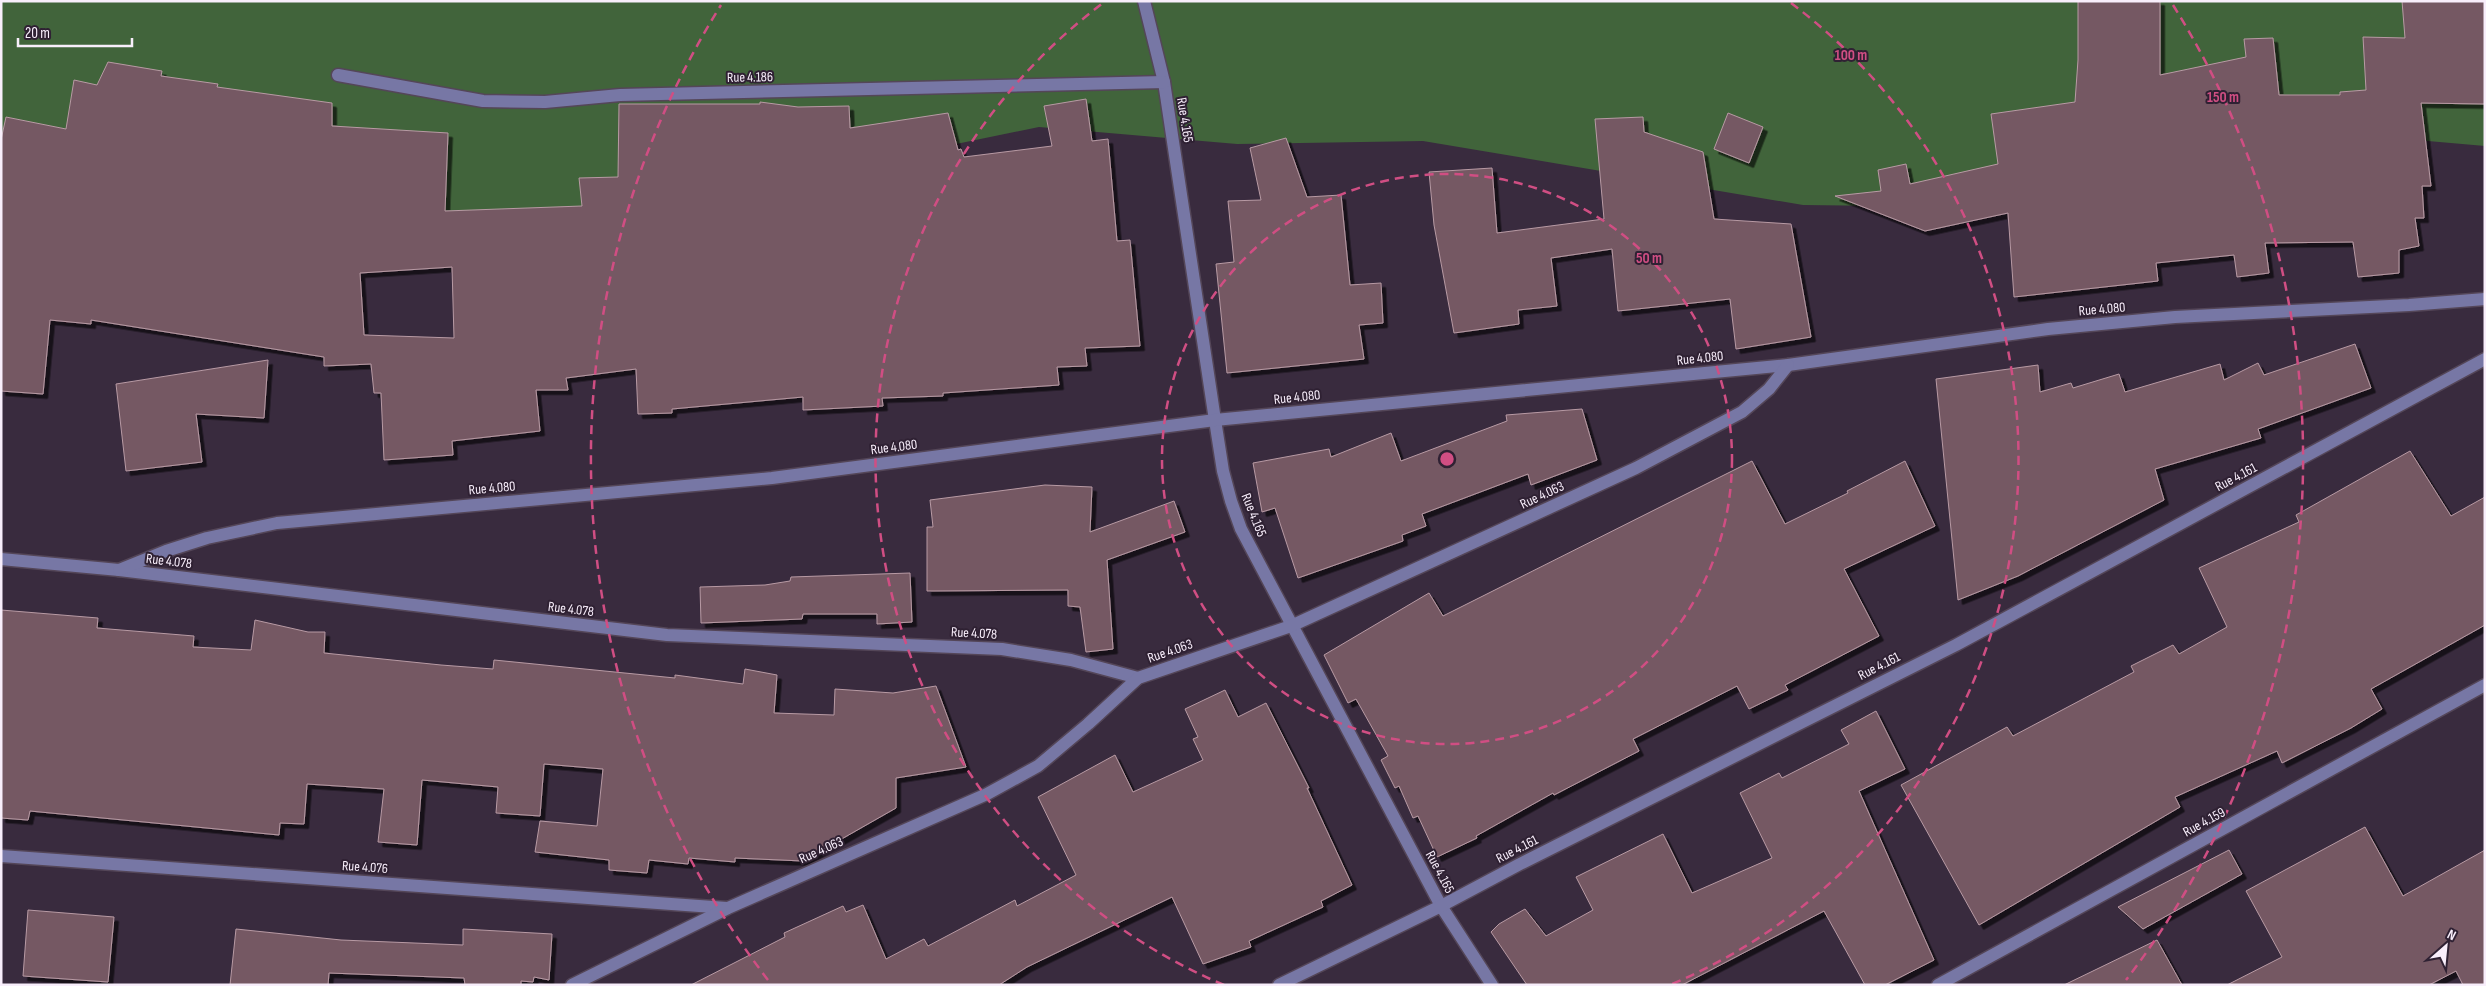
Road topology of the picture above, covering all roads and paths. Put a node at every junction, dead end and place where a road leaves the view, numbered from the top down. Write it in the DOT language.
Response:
graph roads {
  1 [pos="1144,1"];
  2 [pos="338,75"];
  3 [pos="1164,82"];
  4 [pos="2485,299"];
  5 [pos="2485,359"];
  6 [pos="1788,364"];
  7 [pos="1215,420"];
  8 [pos="1,559"];
  9 [pos="119,570"];
  10 [pos="1291,626"];
  11 [pos="1138,678"];
  12 [pos="2485,685"];
  13 [pos="1,856"];
  14 [pos="1441,906"];
  15 [pos="728,908"];
  16 [pos="572,985"];
  17 [pos="1279,985"];
  18 [pos="1492,985"];
  19 [pos="1938,985"];
  1 -- 3 [label="street, Rue 4.165"];
  2 -- 3 [label="street, Rue 4.186"];
  3 -- 7 [label="street, Rue 4.165"];
  4 -- 6 [label="street, Rue 4.080"];
  5 -- 14 [label="street, Rue 4.161"];
  6 -- 7 [label="street, Rue 4.080"];
  6 -- 10 [label="street, Rue 4.063"];
  7 -- 9 [label="street, Rue 4.080"];
  7 -- 10 [label="street, Rue 4.165"];
  8 -- 9 [label="street, Rue 4.078"];
  9 -- 11 [label="street, Rue 4.078"];
  10 -- 11 [label="street, Rue 4.063"];
  10 -- 14 [label="street, Rue 4.165"];
  11 -- 15 [label="street, Rue 4.063"];
  12 -- 19 [label="street, Rue 4.159"];
  13 -- 15 [label="street, Rue 4.076"];
  14 -- 17 [label="street, Rue 4.161"];
  14 -- 18 [label="street, Rue 4.165"];
  15 -- 16 [label="street, Rue 4.063"];
}
